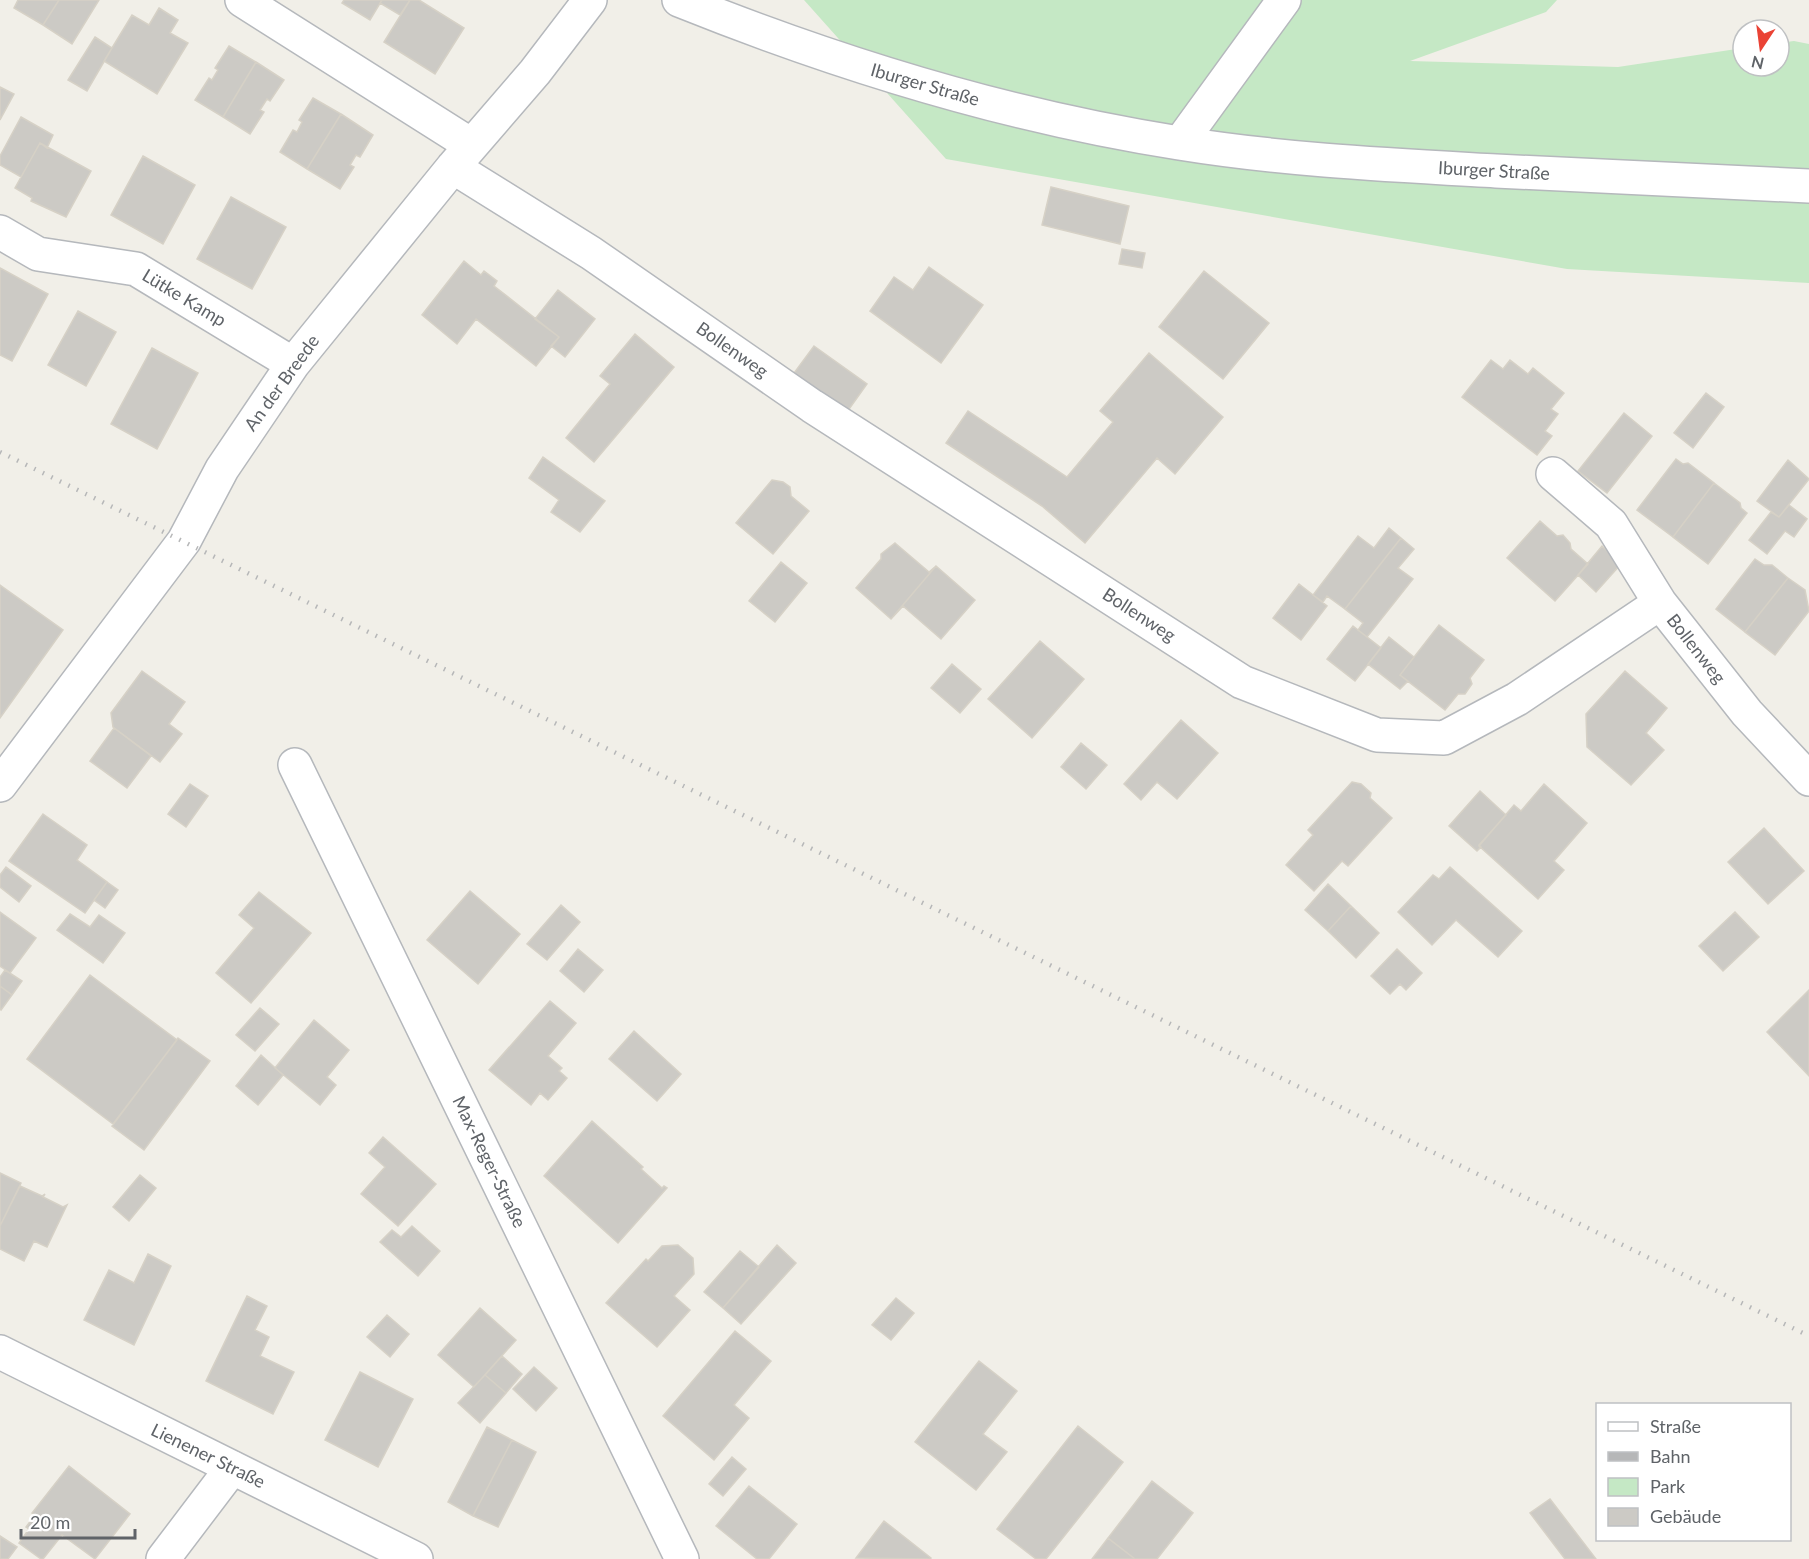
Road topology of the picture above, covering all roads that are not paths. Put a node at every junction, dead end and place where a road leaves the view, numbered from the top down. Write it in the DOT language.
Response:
graph roads {
  1 [pos="242,0"];
  2 [pos="590,0"];
  3 [pos="679,0"];
  4 [pos="1284,0"];
  5 [pos="1180,144"];
  6 [pos="462,156"];
  7 [pos="1809,186"];
  8 [pos="0,232"];
  9 [pos="293,364"];
  10 [pos="1553,474"];
  11 [pos="1660,603"];
  12 [pos="295,765"];
  13 [pos="1809,779"];
  14 [pos="0,785"];
  15 [pos="0,1352"];
  16 [pos="232,1468"];
  17 [pos="163,1559"];
  18 [pos="416,1559"];
  19 [pos="682,1559"];
  1 -- 6 [label="street"];
  2 -- 6 [label="street, An der Breede"];
  3 -- 5 [label="street, Iburger Straße"];
  4 -- 5 [label="street"];
  5 -- 7 [label="street, Iburger Straße"];
  6 -- 9 [label="street, An der Breede"];
  6 -- 11 [label="street, Bollenweg"];
  8 -- 9 [label="street, Lütke Kamp"];
  9 -- 14 [label="street, An der Breede"];
  10 -- 11 [label="street"];
  11 -- 13 [label="street, Bollenweg"];
  12 -- 19 [label="street, Max-Reger-Straße"];
  15 -- 16 [label="street, Lienener Straße"];
  16 -- 17 [label="street"];
  16 -- 18 [label="street, Lienener Straße"];
}
